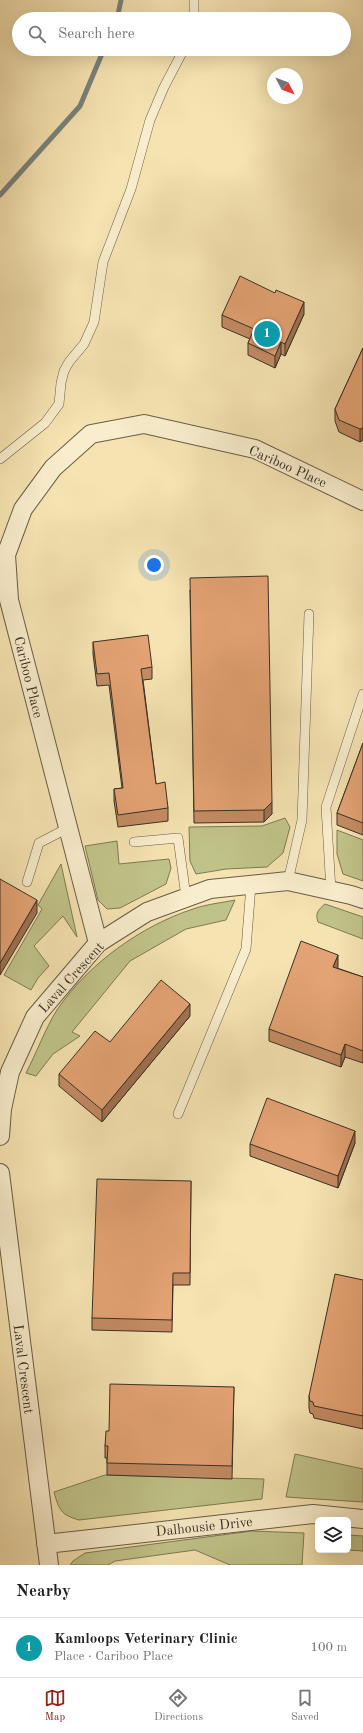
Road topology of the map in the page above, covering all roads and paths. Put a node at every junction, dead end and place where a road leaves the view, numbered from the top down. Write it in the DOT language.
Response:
graph roads {
  1 [pos="194,0"];
  2 [pos="194,12"];
  3 [pos="180,56"];
  4 [pos="0,459"];
  5 [pos="363,501"];
  6 [pos="309,614"];
  7 [pos="363,694"];
  8 [pos="68,828"];
  9 [pos="134,842"];
  10 [pos="288,881"];
  11 [pos="27,882"];
  12 [pos="251,885"];
  13 [pos="331,891"];
  14 [pos="186,897"];
  15 [pos="363,899"];
  16 [pos="98,943"];
  17 [pos="178,1114"];
  18 [pos="0,1136"];
  19 [pos="0,1173"];
  20 [pos="363,1519"];
  21 [pos="46,1544"];
  22 [pos="49,1565"];
  1 -- 2 [label="lane"];
  3 -- 4 [label="lane"];
  5 -- 8 [label="street, Cariboo Place"];
  6 -- 10 [label="lane"];
  7 -- 13 [label="lane"];
  8 -- 11 [label="lane"];
  8 -- 16 [label="street, Cariboo Place"];
  9 -- 14 [label="lane"];
  10 -- 12 [label="street, Laval Crescent"];
  10 -- 13 [label="street, Laval Crescent"];
  12 -- 14 [label="street, Laval Crescent"];
  12 -- 17 [label="lane"];
  13 -- 15 [label="street, Laval Crescent"];
  14 -- 16 [label="street, Laval Crescent"];
  16 -- 18 [label="street, Laval Crescent"];
  19 -- 21 [label="street, Laval Crescent"];
  20 -- 21 [label="street, Dalhousie Drive"];
  21 -- 22 [label="street, Laval Crescent"];
}
